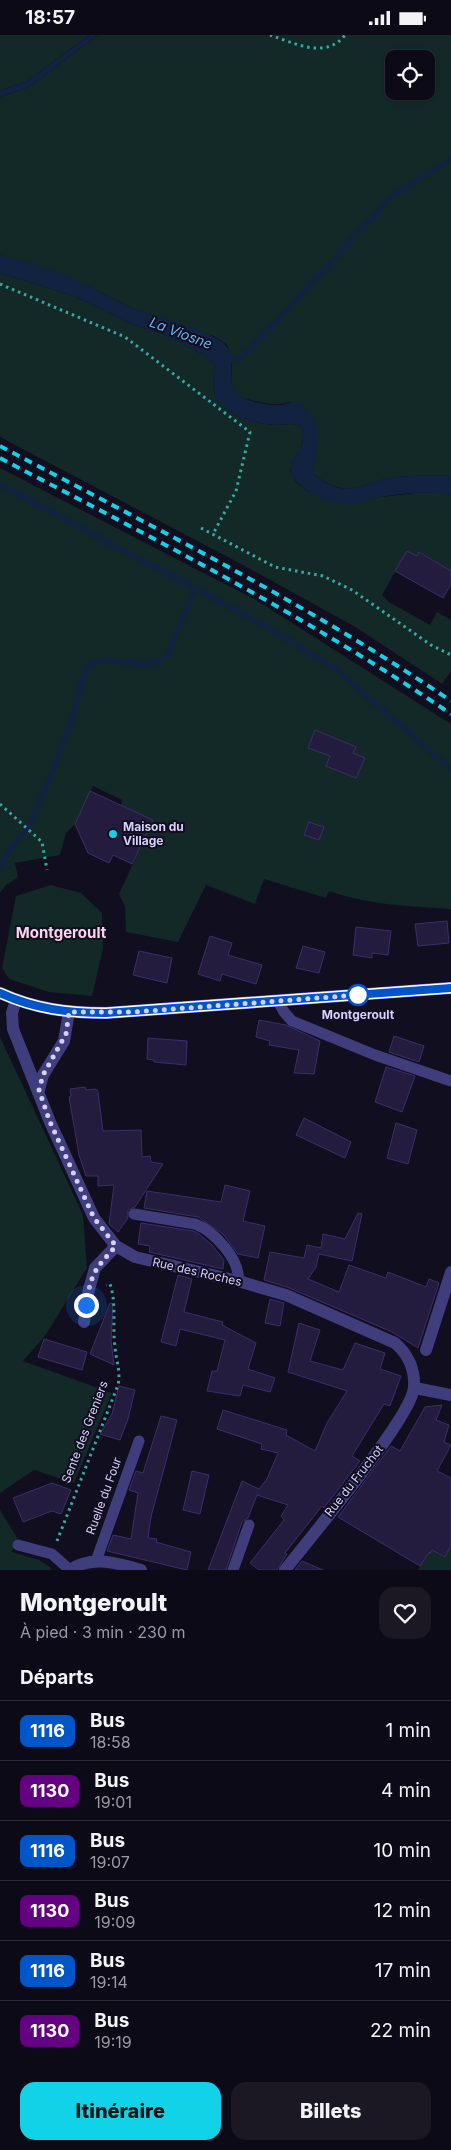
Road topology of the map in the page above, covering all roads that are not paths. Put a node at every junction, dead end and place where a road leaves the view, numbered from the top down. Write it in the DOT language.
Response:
graph roads {
  1 [pos="451,987"];
  2 [pos="0,993"];
  3 [pos="16,1000"];
  4 [pos="278,1001"];
  5 [pos="69,1012"];
  6 [pos="451,1081"];
  7 [pos="39,1090"];
  8 [pos="134,1214"];
  9 [pos="116,1246"];
  10 [pos="451,1272"];
  11 [pos="238,1281"];
  12 [pos="84,1322"];
  13 [pos="426,1350"];
  14 [pos="415,1388"];
  15 [pos="450,1393"];
  16 [pos="139,1441"];
  17 [pos="249,1525"];
  18 [pos="18,1545"];
  19 [pos="96,1561"];
  20 [pos="70,1570"];
  21 [pos="141,1570"];
  22 [pos="233,1570"];
  23 [pos="285,1570"];
  1 -- 4 [label="main road"];
  2 -- 3 [label="main road"];
  3 -- 5 [label="main road"];
  3 -- 7 [label="street, Rue des Roches"];
  4 -- 5 [label="main road"];
  4 -- 6 [label="lane"];
  5 -- 7 [label="street"];
  7 -- 9 [label="street, Rue des Roches"];
  8 -- 11 [label="lane"];
  9 -- 11 [label="street, Rue des Roches"];
  9 -- 12 [label="street"];
  10 -- 13 [label="street"];
  11 -- 14 [label="street, Rue des Roches"];
  14 -- 15 [label="street"];
  14 -- 23 [label="street, Rue du Fruchot"];
  16 -- 19 [label="lane, Ruelle du Four"];
  17 -- 22 [label="lane"];
  18 -- 20 [label="lane"];
  19 -- 20 [label="street"];
  19 -- 21 [label="street"];
}
